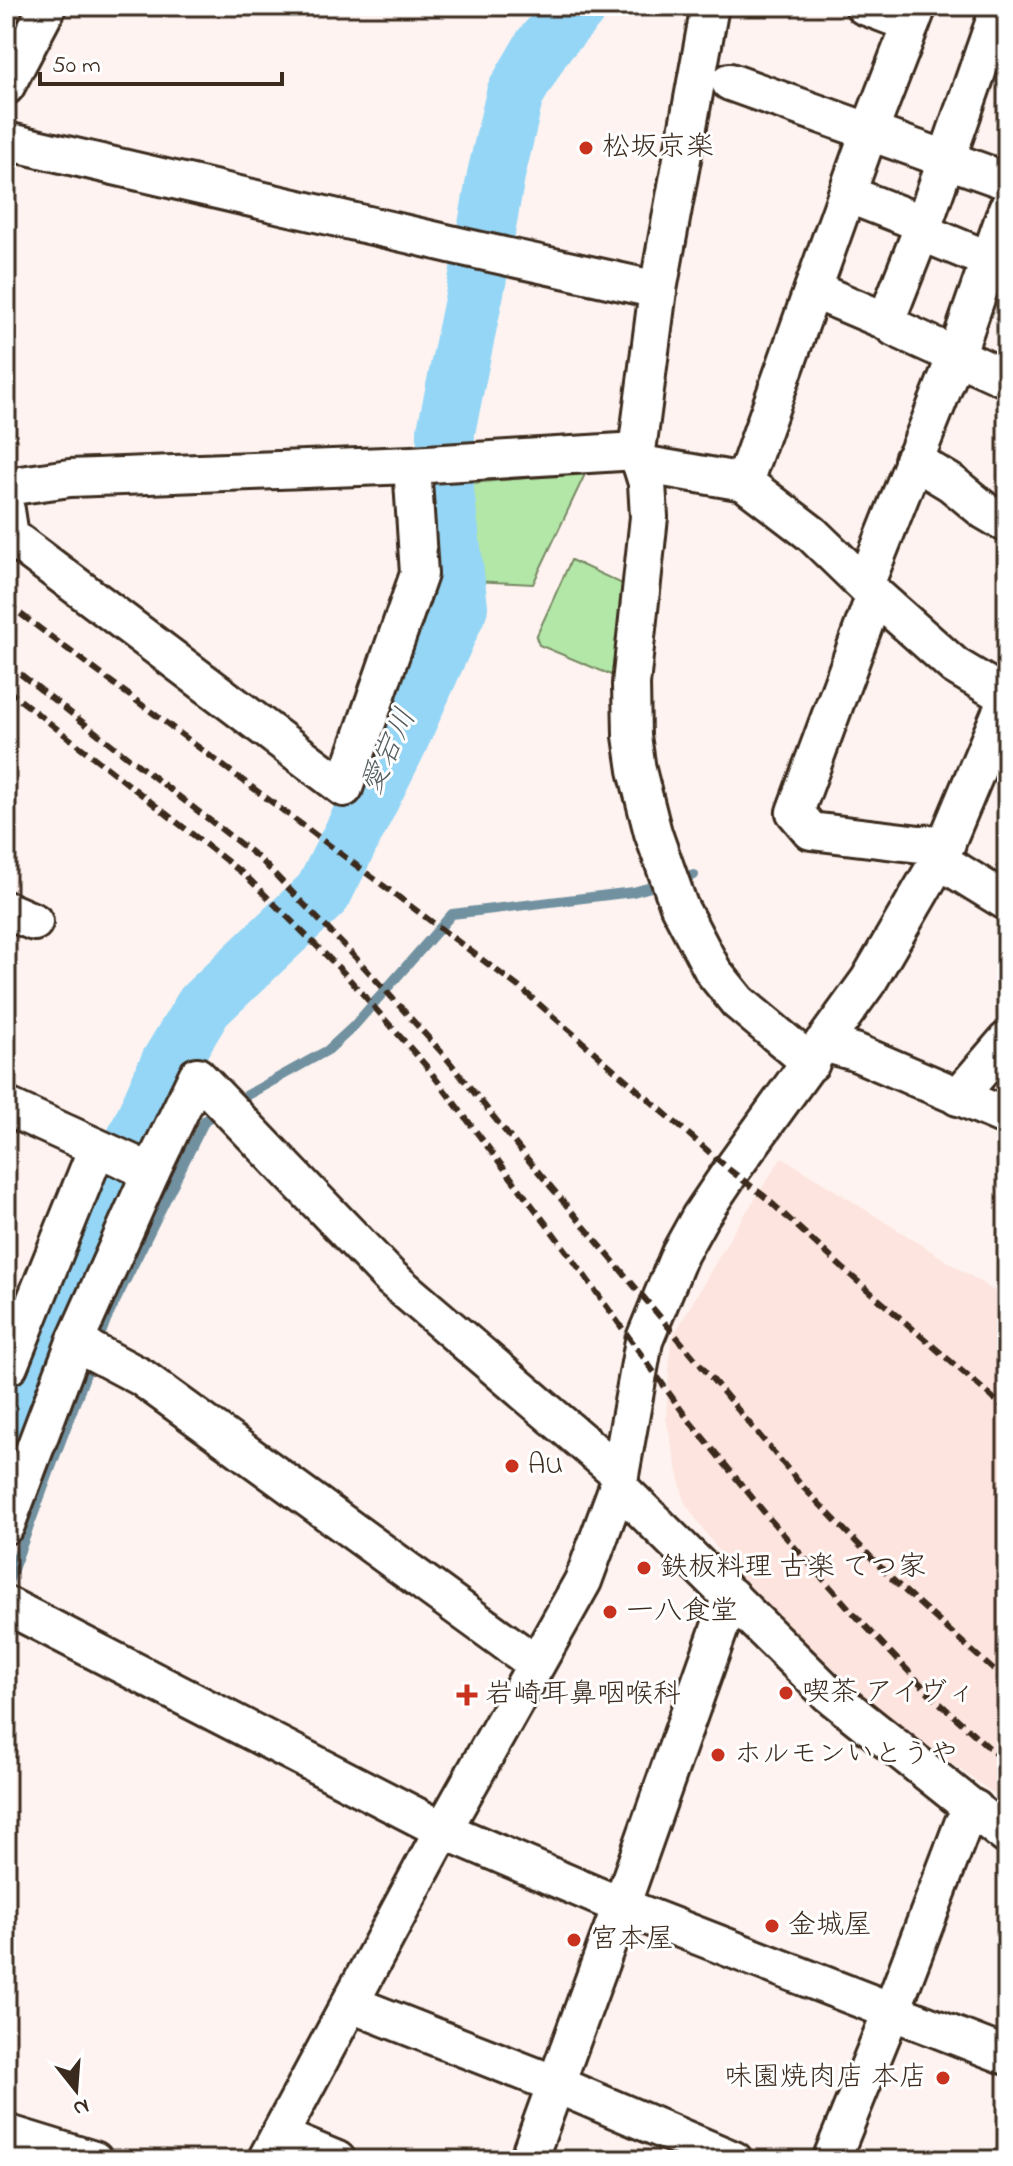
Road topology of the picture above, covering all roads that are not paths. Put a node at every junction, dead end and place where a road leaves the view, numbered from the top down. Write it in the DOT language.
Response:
graph roads {
  1 [pos="48,6"];
  2 [pos="710,6"];
  3 [pos="864,6"];
  4 [pos="1000,6"];
  5 [pos="914,15"];
  6 [pos="730,82"];
  7 [pos="6,86"];
  8 [pos="869,132"];
  9 [pos="6,141"];
  10 [pos="946,160"];
  11 [pos="1007,181"];
  12 [pos="847,194"];
  13 [pos="1007,209"];
  14 [pos="922,228"];
  15 [pos="994,269"];
  16 [pos="658,290"];
  17 [pos="813,290"];
  18 [pos="886,321"];
  19 [pos="956,356"];
  20 [pos="1007,379"];
  21 [pos="639,457"];
  22 [pos="913,460"];
  23 [pos="434,463"];
  24 [pos="744,482"];
  25 [pos="6,487"];
  26 [pos="6,510"];
  27 [pos="1007,524"];
  28 [pos="870,590"];
  29 [pos="1007,697"];
  30 [pos="943,852"];
  31 [pos="1007,902"];
  32 [pos="1007,1040"];
  33 [pos="817,1053"];
  34 [pos="958,1097"];
  35 [pos="6,1106"];
  36 [pos="1007,1117"];
  37 [pos="100,1149"];
  38 [pos="150,1171"];
  39 [pos="88,1349"];
  40 [pos="9,1366"];
  41 [pos="53,1384"];
  42 [pos="619,1480"];
  43 [pos="8,1514"];
  44 [pos="731,1596"];
  45 [pos="10,1607"];
  46 [pos="536,1664"];
  47 [pos="975,1809"];
  48 [pos="443,1830"];
  49 [pos="1007,1836"];
  50 [pos="621,1906"];
  51 [pos="351,2004"];
  52 [pos="892,2010"];
  53 [pos="1007,2056"];
  54 [pos="555,2084"];
  55 [pos="6,2133"];
  56 [pos="273,2148"];
  57 [pos="94,2160"];
  58 [pos="337,2160"];
  59 [pos="528,2160"];
  60 [pos="734,2160"];
  61 [pos="831,2160"];
  1 -- 7 [label="street"];
  2 -- 16 [label="street"];
  3 -- 5 [label="street"];
  4 -- 10 [label="street"];
  5 -- 8 [label="street"];
  6 -- 8 [label="street"];
  8 -- 10 [label="street"];
  8 -- 12 [label="street"];
  9 -- 16 [label="street"];
  10 -- 11 [label="street"];
  10 -- 14 [label="street"];
  12 -- 14 [label="street"];
  12 -- 17 [label="street"];
  13 -- 15 [label="street"];
  14 -- 15 [label="street"];
  14 -- 18 [label="street"];
  15 -- 19 [label="street"];
  16 -- 21 [label="street"];
  17 -- 18 [label="street"];
  17 -- 24 [label="street"];
  18 -- 19 [label="street"];
  19 -- 20 [label="street"];
  19 -- 22 [label="street"];
  21 -- 23 [label="street"];
  21 -- 24 [label="street"];
  21 -- 33 [label="street"];
  22 -- 27 [label="street"];
  22 -- 28 [label="street"];
  23 -- 25 [label="street"];
  23 -- 26 [label="street"];
  24 -- 28 [label="street"];
  28 -- 29 [label="street"];
  28 -- 30 [label="street"];
  29 -- 30 [label="street"];
  30 -- 31 [label="street"];
  30 -- 33 [label="street"];
  32 -- 34 [label="street"];
  33 -- 34 [label="street"];
  33 -- 42 [label="street"];
  34 -- 36 [label="street"];
  35 -- 37 [label="street"];
  37 -- 38 [label="street"];
  37 -- 40 [label="street"];
  38 -- 39 [label="street"];
  38 -- 42 [label="street"];
  39 -- 41 [label="street"];
  39 -- 46 [label="street"];
  40 -- 41 [label="street"];
  41 -- 43 [label="street"];
  42 -- 44 [label="street"];
  42 -- 46 [label="street"];
  44 -- 47 [label="street"];
  44 -- 50 [label="street"];
  45 -- 48 [label="street"];
  46 -- 48 [label="street"];
  47 -- 49 [label="street"];
  47 -- 52 [label="street"];
  48 -- 50 [label="street"];
  48 -- 51 [label="street"];
  50 -- 52 [label="street"];
  50 -- 54 [label="street"];
  51 -- 54 [label="street"];
  51 -- 56 [label="street"];
  52 -- 53 [label="street"];
  52 -- 61 [label="street"];
  54 -- 59 [label="street"];
  54 -- 60 [label="street"];
  55 -- 57 [label="street"];
  56 -- 58 [label="street"];
}
